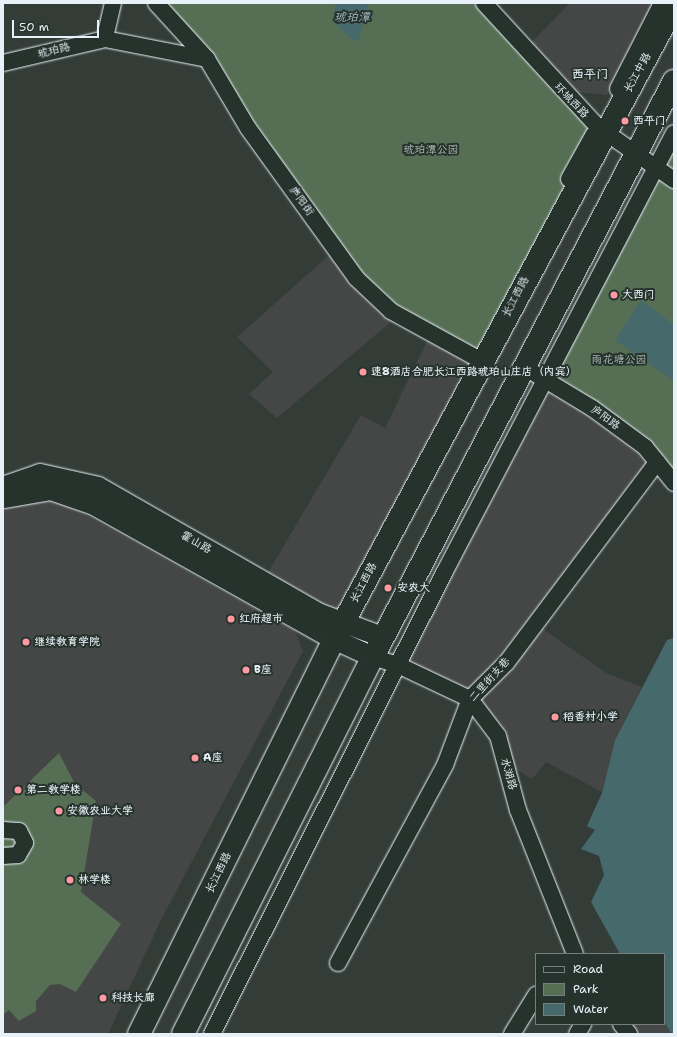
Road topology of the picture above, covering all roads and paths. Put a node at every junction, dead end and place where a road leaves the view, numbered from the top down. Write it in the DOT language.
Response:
graph roads {
  1 [pos="113,3"];
  2 [pos="156,3"];
  3 [pos="484,3"];
  4 [pos="662,3"];
  5 [pos="674,6"];
  6 [pos="105,39"];
  7 [pos="207,59"];
  8 [pos="3,63"];
  9 [pos="674,81"];
  10 [pos="601,133"];
  11 [pos="674,133"];
  12 [pos="633,160"];
  13 [pos="654,170"];
  14 [pos="674,180"];
  15 [pos="479,359"];
  16 [pos="524,367"];
  17 [pos="547,381"];
  18 [pos="657,462"];
  19 [pos="674,482"];
  20 [pos="3,487"];
  21 [pos="3,499"];
  22 [pos="336,630"];
  23 [pos="383,637"];
  24 [pos="372,657"];
  25 [pos="398,665"];
  26 [pos="470,699"];
  27 [pos="3,830"];
  28 [pos="3,856"];
  29 [pos="568,950"];
  30 [pos="338,963"];
  31 [pos="535,997"];
  32 [pos="582,1025"];
  33 [pos="623,1025"];
  34 [pos="129,1034"];
  35 [pos="139,1034"];
  36 [pos="183,1034"];
  37 [pos="212,1034"];
  38 [pos="512,1034"];
  39 [pos="577,1034"];
  40 [pos="629,1034"];
  1 -- 6 [label="street"];
  2 -- 7 [label="street, 庐阳街"];
  3 -- 10 [label="street, 环城西路"];
  4 -- 10 [label="street"];
  5 -- 10 [label="highway, 长江中路"];
  6 -- 7 [label="street"];
  6 -- 8 [label="street, 琥珀路"];
  7 -- 15 [label="street, 庐阳街"];
  9 -- 12 [label="highway"];
  10 -- 12 [label="street, 环城西路"];
  10 -- 15 [label="highway, 长江西路"];
  11 -- 13 [label="street"];
  12 -- 13 [label="street, 环城西路"];
  12 -- 16 [label="highway"];
  13 -- 14 [label="street, 环城西路"];
  13 -- 17 [label="street"];
  15 -- 22 [label="highway, 长江西路"];
  16 -- 17 [label="street, 庐阳路"];
  16 -- 23 [label="highway"];
  17 -- 18 [label="street, 庐阳路"];
  17 -- 25 [label="street"];
  18 -- 19 [label="street, 庐阳路"];
  18 -- 26 [label="street, 二里街支巷"];
  20 -- 22 [label="main road, 霍山路"];
  21 -- 22 [label="main road, 霍山路"];
  22 -- 23 [label="main road, 霍山路"];
  22 -- 24 [label="main road, 霍山路"];
  22 -- 34 [label="street"];
  22 -- 35 [label="highway, 长江西路"];
  23 -- 24 [label="highway"];
  24 -- 25 [label="street, 水湖路"];
  24 -- 36 [label="highway"];
  25 -- 26 [label="street, 水湖路"];
  25 -- 37 [label="street"];
  26 -- 29 [label="street, 水湖路"];
  26 -- 30 [label="street, 二里街支巷"];
  27 -- 28 [label="street"];
  31 -- 38 [label="street"];
  32 -- 39 [label="street"];
  33 -- 40 [label="street"];
}
